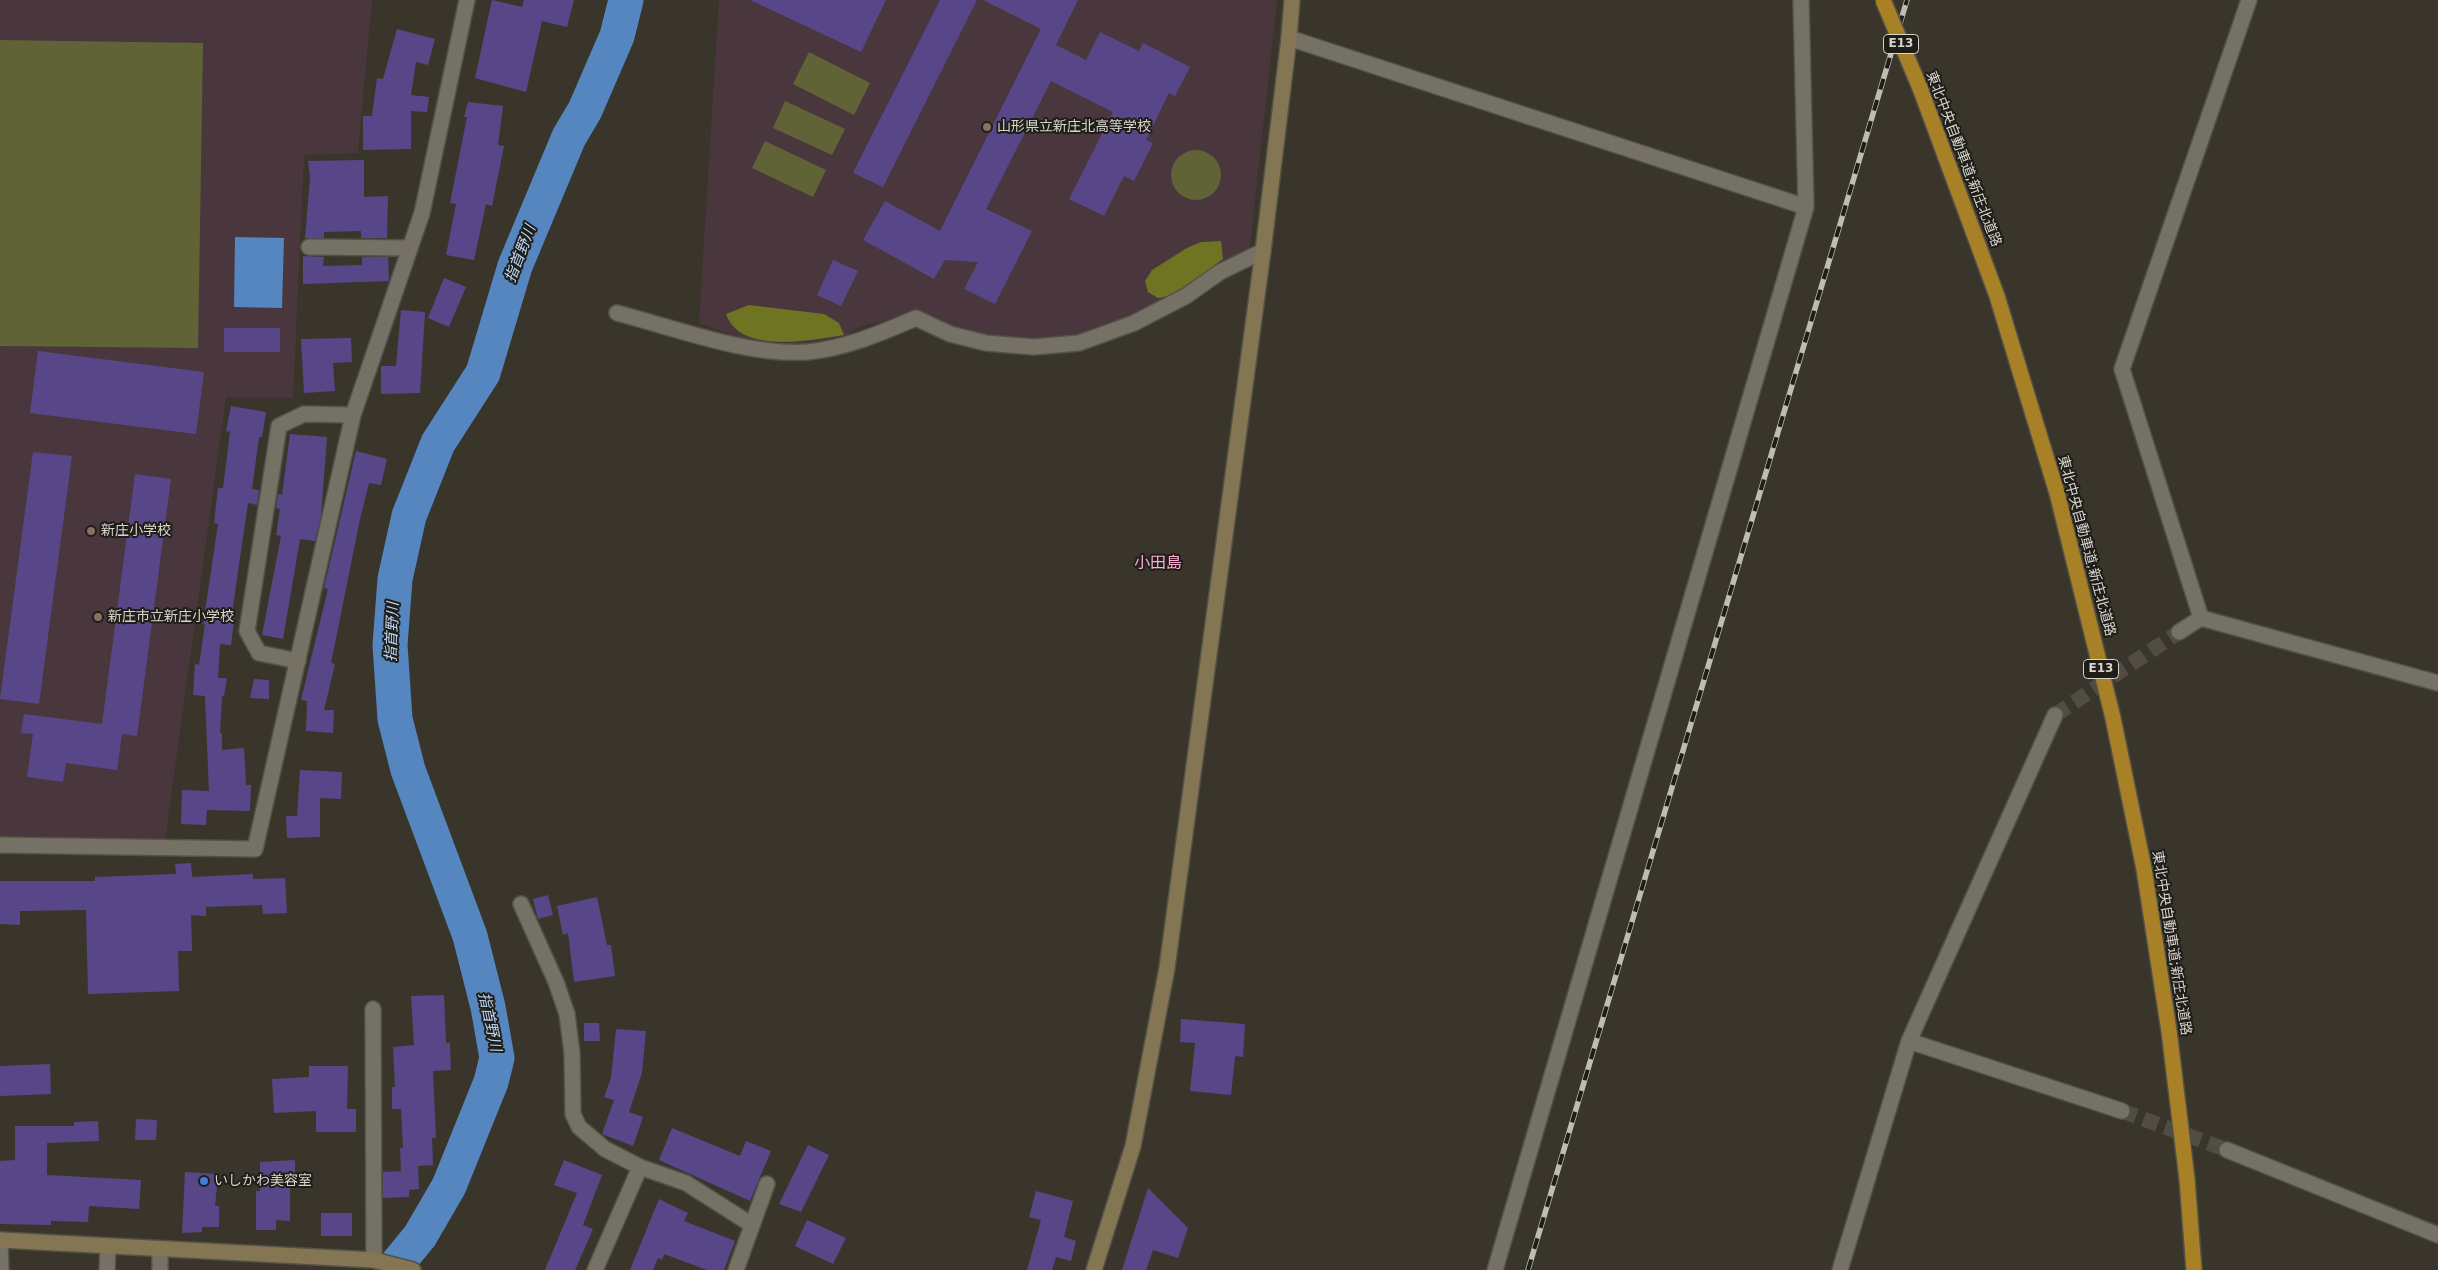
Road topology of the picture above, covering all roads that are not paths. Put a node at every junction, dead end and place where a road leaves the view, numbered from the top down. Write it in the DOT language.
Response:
graph roads {
  1 [pos="467,0"];
  2 [pos="1292,0"];
  3 [pos="1801,0"];
  4 [pos="1883,0"];
  5 [pos="2249,0"];
  6 [pos="1289,38"];
  7 [pos="1806,207"];
  8 [pos="309,247"];
  9 [pos="410,248"];
  10 [pos="1263,251"];
  11 [pos="618,313"];
  12 [pos="353,414"];
  13 [pos="2201,618"];
  14 [pos="2178,632"];
  15 [pos="298,661"];
  16 [pos="2438,683"];
  17 [pos="2055,715"];
  18 [pos="0,845"];
  19 [pos="521,904"];
  20 [pos="373,1009"];
  21 [pos="1909,1041"];
  22 [pos="2122,1111"];
  23 [pos="2227,1150"];
  24 [pos="640,1167"];
  25 [pos="767,1184"];
  26 [pos="752,1225"];
  27 [pos="2438,1235"];
  28 [pos="0,1240"];
  29 [pos="108,1246"];
  30 [pos="160,1249"];
  31 [pos="374,1260"];
  32 [pos="1,1270"];
  33 [pos="107,1270"];
  34 [pos="160,1270"];
  35 [pos="413,1270"];
  36 [pos="596,1270"];
  37 [pos="736,1270"];
  38 [pos="1094,1270"];
  39 [pos="1495,1270"];
  40 [pos="1840,1270"];
  41 [pos="2194,1270"];
  1 -- 9 [label="street"];
  2 -- 6 [label="street"];
  3 -- 7 [label="street"];
  4 -- 41 [label="highway, 東北中央自動車道;新庄北道路 / E13, bridge"];
  5 -- 13 [label="street"];
  6 -- 7 [label="street"];
  6 -- 10 [label="street"];
  7 -- 39 [label="street"];
  8 -- 9 [label="street"];
  9 -- 12 [label="street"];
  10 -- 11 [label="street"];
  10 -- 38 [label="street"];
  12 -- 15 [label="street"];
  12 -- 15 [label="street"];
  13 -- 14 [label="street"];
  13 -- 16 [label="street"];
  15 -- 18 [label="street"];
  17 -- 21 [label="street"];
  19 -- 24 [label="street"];
  20 -- 31 [label="street"];
  21 -- 22 [label="street"];
  21 -- 40 [label="street"];
  23 -- 27 [label="street"];
  24 -- 26 [label="street"];
  24 -- 36 [label="street"];
  25 -- 26 [label="street"];
  26 -- 37 [label="street"];
  28 -- 29 [label="street"];
  28 -- 32 [label="street"];
  29 -- 30 [label="street"];
  29 -- 33 [label="street"];
  30 -- 31 [label="street"];
  30 -- 34 [label="street"];
  31 -- 35 [label="street"];
}
